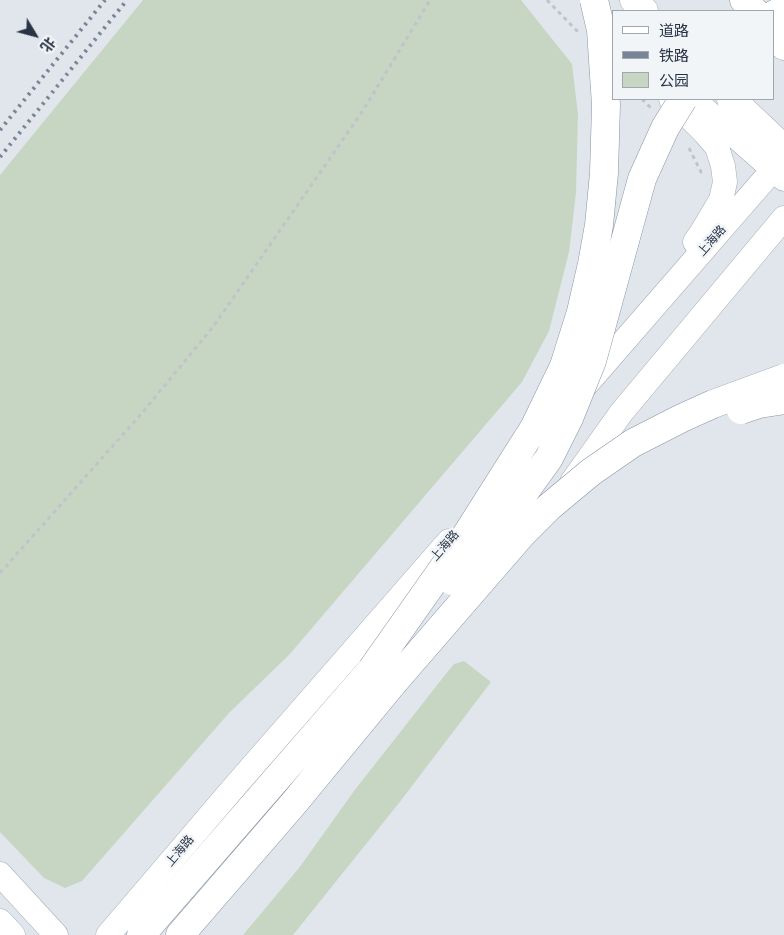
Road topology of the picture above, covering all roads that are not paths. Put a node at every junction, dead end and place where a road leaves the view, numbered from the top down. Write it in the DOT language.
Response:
graph roads {
  1 [pos="578,0"];
  2 [pos="593,0"];
  3 [pos="634,0"];
  4 [pos="744,0"];
  5 [pos="643,10"];
  6 [pos="753,10"];
  7 [pos="612,20"];
  8 [pos="774,34"];
  9 [pos="612,37"];
  10 [pos="784,46"];
  11 [pos="672,100"];
  12 [pos="682,100"];
  13 [pos="694,100"];
  14 [pos="732,100"];
  15 [pos="781,164"];
  16 [pos="784,218"];
  17 [pos="784,242"];
  18 [pos="784,378"];
  19 [pos="784,400"];
  20 [pos="564,410"];
  21 [pos="621,413"];
  22 [pos="382,676"];
  23 [pos="0,874"];
  24 [pos="0,921"];
  25 [pos="13,935"];
  26 [pos="56,935"];
  27 [pos="108,935"];
  28 [pos="141,935"];
  29 [pos="180,935"];
  30 [pos="196,935"];
  1 -- 9 [label="main road"];
  2 -- 7 [label="main road"];
  2 -- 22 [label="main road, bridge"];
  3 -- 5 [label="main road"];
  4 -- 6 [label="main road"];
  8 -- 10 [label="main road"];
  11 -- 20 [label="main road"];
  12 -- 22 [label="main road, bridge"];
  13 -- 15 [label="main road"];
  14 -- 15 [label="main road"];
  15 -- 20 [label="main road, 上海路"];
  16 -- 21 [label="main road"];
  17 -- 21 [label="main road"];
  18 -- 22 [label="main road, bridge"];
  19 -- 22 [label="main road, bridge"];
  20 -- 27 [label="main road, 上海路"];
  21 -- 30 [label="main road"];
  22 -- 28 [label="main road, 上海路"];
  22 -- 29 [label="main road"];
  23 -- 26 [label="main road"];
  24 -- 25 [label="main road"];
}
